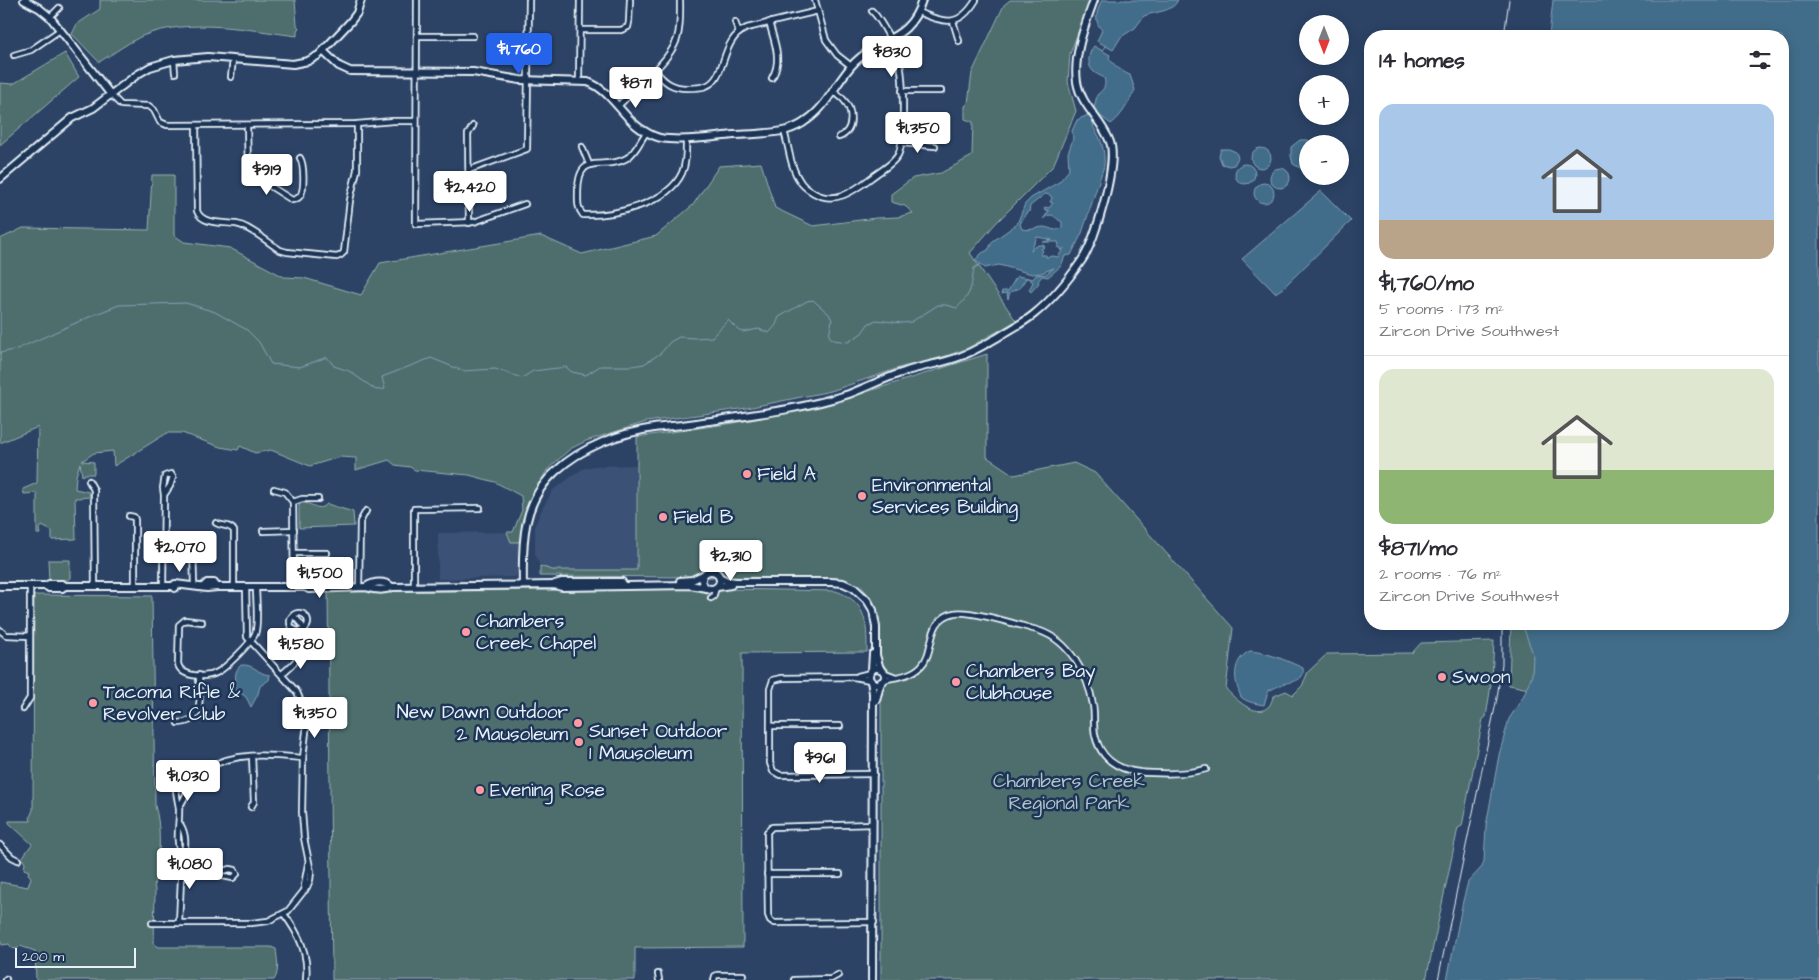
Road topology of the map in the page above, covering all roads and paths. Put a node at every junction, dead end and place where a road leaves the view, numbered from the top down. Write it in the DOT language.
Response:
graph roads {
  1 [pos="24,0"];
  2 [pos="361,0"];
  3 [pos="417,0"];
  4 [pos="529,0"];
  5 [pos="580,0"];
  6 [pos="630,0"];
  7 [pos="680,0"];
  8 [pos="815,0"];
  9 [pos="922,0"];
  10 [pos="976,0"];
  11 [pos="1094,0"];
  12 [pos="59,8"];
  13 [pos="818,11"];
  14 [pos="872,12"];
  15 [pos="918,12"];
  16 [pos="50,17"];
  17 [pos="954,21"];
  18 [pos="734,22"];
  19 [pos="769,22"];
  20 [pos="60,30"];
  21 [pos="580,30"];
  22 [pos="739,32"];
  23 [pos="418,36"];
  24 [pos="473,36"];
  25 [pos="890,40"];
  26 [pos="959,41"];
  27 [pos="323,51"];
  28 [pos="14,56"];
  29 [pos="233,58"];
  30 [pos="174,60"];
  31 [pos="851,66"];
  32 [pos="655,70"];
  33 [pos="417,72"];
  34 [pos="175,73"];
  35 [pos="231,77"];
  36 [pos="772,78"];
  37 [pos="528,80"];
  38 [pos="579,81"];
  39 [pos="902,91"];
  40 [pos="941,91"];
  41 [pos="832,92"];
  42 [pos="111,95"];
  43 [pos="618,106"];
  44 [pos="416,121"];
  45 [pos="357,124"];
  46 [pos="247,125"];
  47 [pos="196,126"];
  48 [pos="473,126"];
  49 [pos="784,131"];
  50 [pos="646,132"];
  51 [pos="839,137"];
  52 [pos="686,139"];
  53 [pos="902,143"];
  54 [pos="935,146"];
  55 [pos="582,147"];
  56 [pos="300,158"];
  57 [pos="589,164"];
  58 [pos="468,170"];
  59 [pos="0,180"];
  60 [pos="525,204"];
  61 [pos="469,223"];
  62 [pos="89,481"];
  63 [pos="274,489"];
  64 [pos="164,495"];
  65 [pos="318,498"];
  66 [pos="293,502"];
  67 [pos="480,508"];
  68 [pos="366,511"];
  69 [pos="129,516"];
  70 [pos="216,523"];
  71 [pos="294,530"];
  72 [pos="263,531"];
  73 [pos="169,544"];
  74 [pos="294,553"];
  75 [pos="327,553"];
  76 [pos="705,574"];
  77 [pos="718,575"];
  78 [pos="554,584"];
  79 [pos="523,585"];
  80 [pos="0,586"];
  81 [pos="30,586"];
  82 [pos="95,586"];
  83 [pos="135,586"];
  84 [pos="163,586"];
  85 [pos="190,586"];
  86 [pos="246,587"];
  87 [pos="256,587"];
  88 [pos="294,587"];
  89 [pos="363,587"];
  90 [pos="414,587"];
  91 [pos="717,587"];
  92 [pos="234,588"];
  93 [pos="707,588"];
  94 [pos="858,593"];
  95 [pos="294,616"];
  96 [pos="202,622"];
  97 [pos="304,629"];
  98 [pos="0,630"];
  99 [pos="30,636"];
  100 [pos="250,641"];
  101 [pos="882,671"];
  102 [pos="282,674"];
  103 [pos="199,675"];
  104 [pos="870,676"];
  105 [pos="898,677"];
  106 [pos="882,681"];
  107 [pos="23,709"];
  108 [pos="178,724"];
  109 [pos="770,726"];
  110 [pos="840,726"];
  111 [pos="252,756"];
  112 [pos="303,758"];
  113 [pos="1206,769"];
  114 [pos="198,774"];
  115 [pos="874,774"];
  116 [pos="251,807"];
  117 [pos="179,808"];
  118 [pos="874,824"];
  119 [pos="0,844"];
  120 [pos="18,860"];
  121 [pos="181,868"];
  122 [pos="198,873"];
  123 [pos="212,874"];
  124 [pos="767,874"];
  125 [pos="840,874"];
  126 [pos="180,877"];
  127 [pos="284,914"];
  128 [pos="874,922"];
  129 [pos="152,923"];
  130 [pos="178,923"];
  131 [pos="743,975"];
  132 [pos="838,975"];
  133 [pos="714,978"];
  134 [pos="306,980"];
  135 [pos="794,980"];
  136 [pos="874,980"];
  1 -- 16 [label="street"];
  2 -- 27 [label="street"];
  3 -- 23 [label="street"];
  4 -- 37 [label="street"];
  5 -- 21 [label="street"];
  6 -- 21 [label="street"];
  7 -- 32 [label="street"];
  8 -- 13 [label="street"];
  9 -- 15 [label="street"];
  10 -- 17 [label="street"];
  11 -- 79 [label="street"];
  12 -- 16 [label="street"];
  13 -- 19 [label="street"];
  13 -- 31 [label="street"];
  14 -- 25 [label="street"];
  15 -- 17 [label="street"];
  15 -- 25 [label="street"];
  16 -- 20 [label="street"];
  17 -- 26 [label="street"];
  18 -- 22 [label="street"];
  19 -- 22 [label="street"];
  19 -- 36 [label="street"];
  20 -- 28 [label="street"];
  20 -- 42 [label="street"];
  21 -- 38 [label="street"];
  22 -- 32 [label="street"];
  23 -- 24 [label="street"];
  23 -- 33 [label="street"];
  25 -- 31 [label="street"];
  25 -- 39 [label="street"];
  27 -- 29 [label="street"];
  27 -- 33 [label="street"];
  29 -- 30 [label="street"];
  29 -- 35 [label="street"];
  30 -- 34 [label="street"];
  30 -- 42 [label="street"];
  31 -- 41 [label="street"];
  32 -- 43 [label="street"];
  33 -- 37 [label="street"];
  33 -- 44 [label="street"];
  37 -- 38 [label="street"];
  37 -- 58 [label="street"];
  38 -- 43 [label="street"];
  39 -- 40 [label="street"];
  39 -- 53 [label="street"];
  41 -- 49 [label="street"];
  41 -- 51 [label="street"];
  42 -- 47 [label="street"];
  42 -- 59 [label="street"];
  43 -- 50 [label="street"];
  44 -- 45 [label="street"];
  44 -- 61 [label="street"];
  45 -- 46 [label="street"];
  45 -- 47 [label="street"];
  46 -- 47 [label="street"];
  46 -- 56 [label="street"];
  48 -- 58 [label="street"];
  49 -- 52 [label="street"];
  49 -- 53 [label="street"];
  50 -- 52 [label="street"];
  50 -- 57 [label="street"];
  52 -- 57 [label="street"];
  53 -- 54 [label="street"];
  55 -- 57 [label="street"];
  58 -- 61 [label="street"];
  60 -- 61 [label="street"];
  62 -- 82 [label="street"];
  63 -- 66 [label="street"];
  64 -- 84 [label="street"];
  65 -- 66 [label="street"];
  66 -- 71 [label="street"];
  67 -- 90 [label="street"];
  68 -- 89 [label="street"];
  69 -- 83 [label="street"];
  70 -- 92 [label="street"];
  71 -- 72 [label="street"];
  71 -- 74 [label="street"];
  73 -- 85 [label="street"];
  74 -- 75 [label="street"];
  74 -- 88 [label="street"];
  76 -- 77 [label="street"];
  76 -- 77 [label="street"];
  76 -- 78 [label="street"];
  76 -- 93 [label="street"];
  77 -- 91 [label="street"];
  77 -- 94 [label="street"];
  78 -- 79 [label="street"];
  78 -- 93 [label="street"];
  79 -- 90 [label="street"];
  80 -- 81 [label="street"];
  81 -- 82 [label="street"];
  81 -- 99 [label="street"];
  82 -- 83 [label="street"];
  83 -- 84 [label="street"];
  84 -- 85 [label="street"];
  85 -- 92 [label="street"];
  86 -- 87 [label="street"];
  86 -- 92 [label="street"];
  86 -- 100 [label="street"];
  87 -- 88 [label="street"];
  87 -- 100 [label="street"];
  88 -- 89 [label="street"];
  89 -- 90 [label="street"];
  91 -- 93 [label="street"];
  91 -- 94 [label="street"];
  94 -- 101 [label="street"];
  94 -- 104 [label="street"];
  95 -- 97 [label="street"];
  95 -- 97 [label="street"];
  95 -- 97 [label="street"];
  96 -- 103 [label="street"];
  97 -- 102 [label="street"];
  98 -- 99 [label="street"];
  99 -- 107 [label="street"];
  100 -- 102 [label="street"];
  100 -- 103 [label="street"];
  101 -- 104 [label="street"];
  101 -- 105 [label="street"];
  101 -- 106 [label="street"];
  102 -- 112 [label="street"];
  103 -- 108 [label="street"];
  104 -- 106 [label="street"];
  104 -- 109 [label="street"];
  104 -- 115 [label="street"];
  105 -- 106 [label="street"];
  105 -- 113 [label="street"];
  106 -- 115 [label="street"];
  109 -- 110 [label="street"];
  109 -- 115 [label="street"];
  111 -- 112 [label="street"];
  111 -- 114 [label="street"];
  111 -- 116 [label="street"];
  112 -- 127 [label="street"];
  114 -- 117 [label="street"];
  114 -- 117 [label="street"];
  115 -- 118 [label="street"];
  117 -- 121 [label="street"];
  118 -- 124 [label="street"];
  118 -- 128 [label="street"];
  119 -- 120 [label="street"];
  121 -- 122 [label="street"];
  121 -- 126 [label="street"];
  122 -- 123 [label="street"];
  122 -- 126 [label="street"];
  123 -- 123 [label="street"];
  124 -- 125 [label="street"];
  124 -- 128 [label="street"];
  126 -- 130 [label="street"];
  127 -- 130 [label="street"];
  127 -- 134 [label="street"];
  128 -- 136 [label="street"];
  129 -- 130 [label="street"];
  131 -- 133 [label="street"];
  132 -- 135 [label="street"];
}
